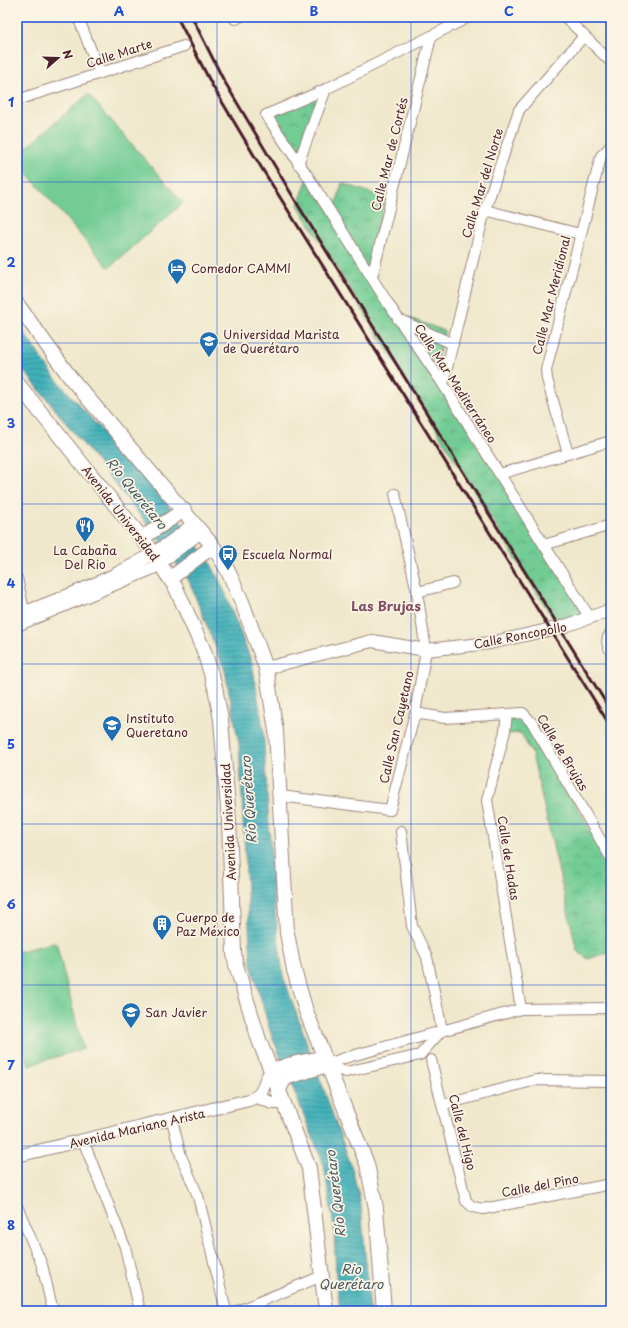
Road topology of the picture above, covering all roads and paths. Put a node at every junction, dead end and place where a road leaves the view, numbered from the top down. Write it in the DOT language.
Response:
graph roads {
  1 [pos="78,17"];
  2 [pos="469,17"];
  3 [pos="568,18"];
  4 [pos="430,36"];
  5 [pos="584,36"];
  6 [pos="184,46"];
  7 [pos="611,62"];
  8 [pos="100,73"];
  9 [pos="326,89"];
  10 [pos="17,100"];
  11 [pos="611,146"];
  12 [pos="298,164"];
  13 [pos="485,210"];
  14 [pos="580,234"];
  15 [pos="372,278"];
  16 [pos="17,304"];
  17 [pos="398,319"];
  18 [pos="453,344"];
  19 [pos="17,383"];
  20 [pos="443,384"];
  21 [pos="611,441"];
  22 [pos="568,454"];
  23 [pos="500,474"];
  24 [pos="395,494"];
  25 [pos="180,512"];
  26 [pos="611,526"];
  27 [pos="195,530"];
  28 [pos="146,535"];
  29 [pos="544,545"];
  30 [pos="209,549"];
  31 [pos="160,557"];
  32 [pos="176,576"];
  33 [pos="17,578"];
  34 [pos="452,583"];
  35 [pos="417,592"];
  36 [pos="611,610"];
  37 [pos="590,618"];
  38 [pos="21,619"];
  39 [pos="611,633"];
  40 [pos="426,650"];
  41 [pos="611,652"];
  42 [pos="266,668"];
  43 [pos="415,713"];
  44 [pos="507,714"];
  45 [pos="280,796"];
  46 [pos="400,830"];
  47 [pos="611,858"];
  48 [pos="611,1008"];
  49 [pos="521,1009"];
  50 [pos="442,1030"];
  51 [pos="318,1060"];
  52 [pos="431,1060"];
  53 [pos="280,1072"];
  54 [pos="611,1081"];
  55 [pos="257,1097"];
  56 [pos="281,1097"];
  57 [pos="443,1105"];
  58 [pos="172,1120"];
  59 [pos="83,1140"];
  60 [pos="17,1156"];
  61 [pos="611,1184"];
  62 [pos="17,1206"];
  63 [pos="473,1207"];
  64 [pos="322,1276"];
  65 [pos="53,1311"];
  66 [pos="140,1311"];
  67 [pos="226,1311"];
  68 [pos="237,1311"];
  69 [pos="326,1311"];
  70 [pos="384,1311"];
  1 -- 8 [label="street"];
  2 -- 4 [label="street, Calle Mar Mediterráneo"];
  3 -- 5 [label="street"];
  4 -- 9 [label="street, Calle Mar Mediterráneo"];
  4 -- 15 [label="street, Calle Mar de Cortés"];
  5 -- 7 [label="street"];
  5 -- 13 [label="street, Calle Mar del Norte"];
  6 -- 8 [label="street, Calle Marte"];
  8 -- 10 [label="street, Calle Marte"];
  9 -- 12 [label="street"];
  9 -- 12 [label="street, Calle Mar Mediterráneo"];
  11 -- 14 [label="street, Calle Mar Meridional"];
  12 -- 15 [label="street, Calle Mar Mediterráneo"];
  13 -- 14 [label="street"];
  13 -- 18 [label="street, Calle Mar del Norte"];
  14 -- 22 [label="street, Calle Mar Meridional"];
  15 -- 17 [label="street, Calle Mar Mediterráneo"];
  16 -- 25 [label="main road"];
  17 -- 18 [label="street"];
  17 -- 20 [label="street, Calle Mar Mediterráneo"];
  18 -- 20 [label="street, Calle Mar del Norte"];
  19 -- 28 [label="main road, Avenida Universidad"];
  20 -- 23 [label="street, Calle Mar Mediterráneo"];
  21 -- 22 [label="street"];
  22 -- 23 [label="street"];
  23 -- 29 [label="street, Calle Mar Mediterráneo"];
  24 -- 35 [label="street, Calle San Cayetano"];
  25 -- 27 [label="main road"];
  25 -- 28 [label="main road"];
  26 -- 29 [label="street"];
  27 -- 30 [label="main road"];
  27 -- 31 [label="street"];
  28 -- 31 [label="main road, Avenida Universidad"];
  29 -- 37 [label="street, Calle Mar Mediterráneo"];
  30 -- 32 [label="main road"];
  30 -- 42 [label="main road"];
  31 -- 32 [label="main road, Avenida Universidad"];
  31 -- 38 [label="street"];
  32 -- 53 [label="main road, Avenida Universidad"];
  33 -- 38 [label="street"];
  34 -- 35 [label="street"];
  35 -- 40 [label="street, Calle San Cayetano"];
  36 -- 37 [label="street, Calle Roncopollo"];
  37 -- 40 [label="street, Calle Roncopollo"];
  39 -- 41 [label="street"];
  40 -- 42 [label="street, Calle Roncopollo"];
  40 -- 43 [label="street, Calle San Cayetano"];
  42 -- 45 [label="main road"];
  43 -- 44 [label="street, Calle de Brujas"];
  43 -- 45 [label="street, Calle San Cayetano"];
  44 -- 47 [label="street, Calle de Brujas"];
  44 -- 49 [label="street, Calle de Hadas"];
  45 -- 51 [label="main road"];
  46 -- 50 [label="street"];
  48 -- 49 [label="street"];
  49 -- 50 [label="street"];
  50 -- 51 [label="street"];
  50 -- 51 [label="street"];
  51 -- 53 [label="main road"];
  51 -- 70 [label="main road"];
  52 -- 57 [label="street, Calle del Higo"];
  53 -- 55 [label="street"];
  53 -- 56 [label="main road, Avenida Universidad"];
  54 -- 57 [label="street"];
  55 -- 56 [label="street"];
  55 -- 58 [label="street, Avenida Mariano Arista"];
  56 -- 64 [label="main road, Avenida Universidad"];
  57 -- 63 [label="street, Calle del Higo"];
  58 -- 59 [label="street, Avenida Mariano Arista"];
  58 -- 67 [label="street"];
  59 -- 60 [label="street, Avenida Mariano Arista"];
  59 -- 66 [label="street"];
  61 -- 63 [label="street, Calle del Pino"];
  62 -- 65 [label="street"];
  64 -- 68 [label="street"];
  64 -- 69 [label="main road, Avenida Universidad"];
}
